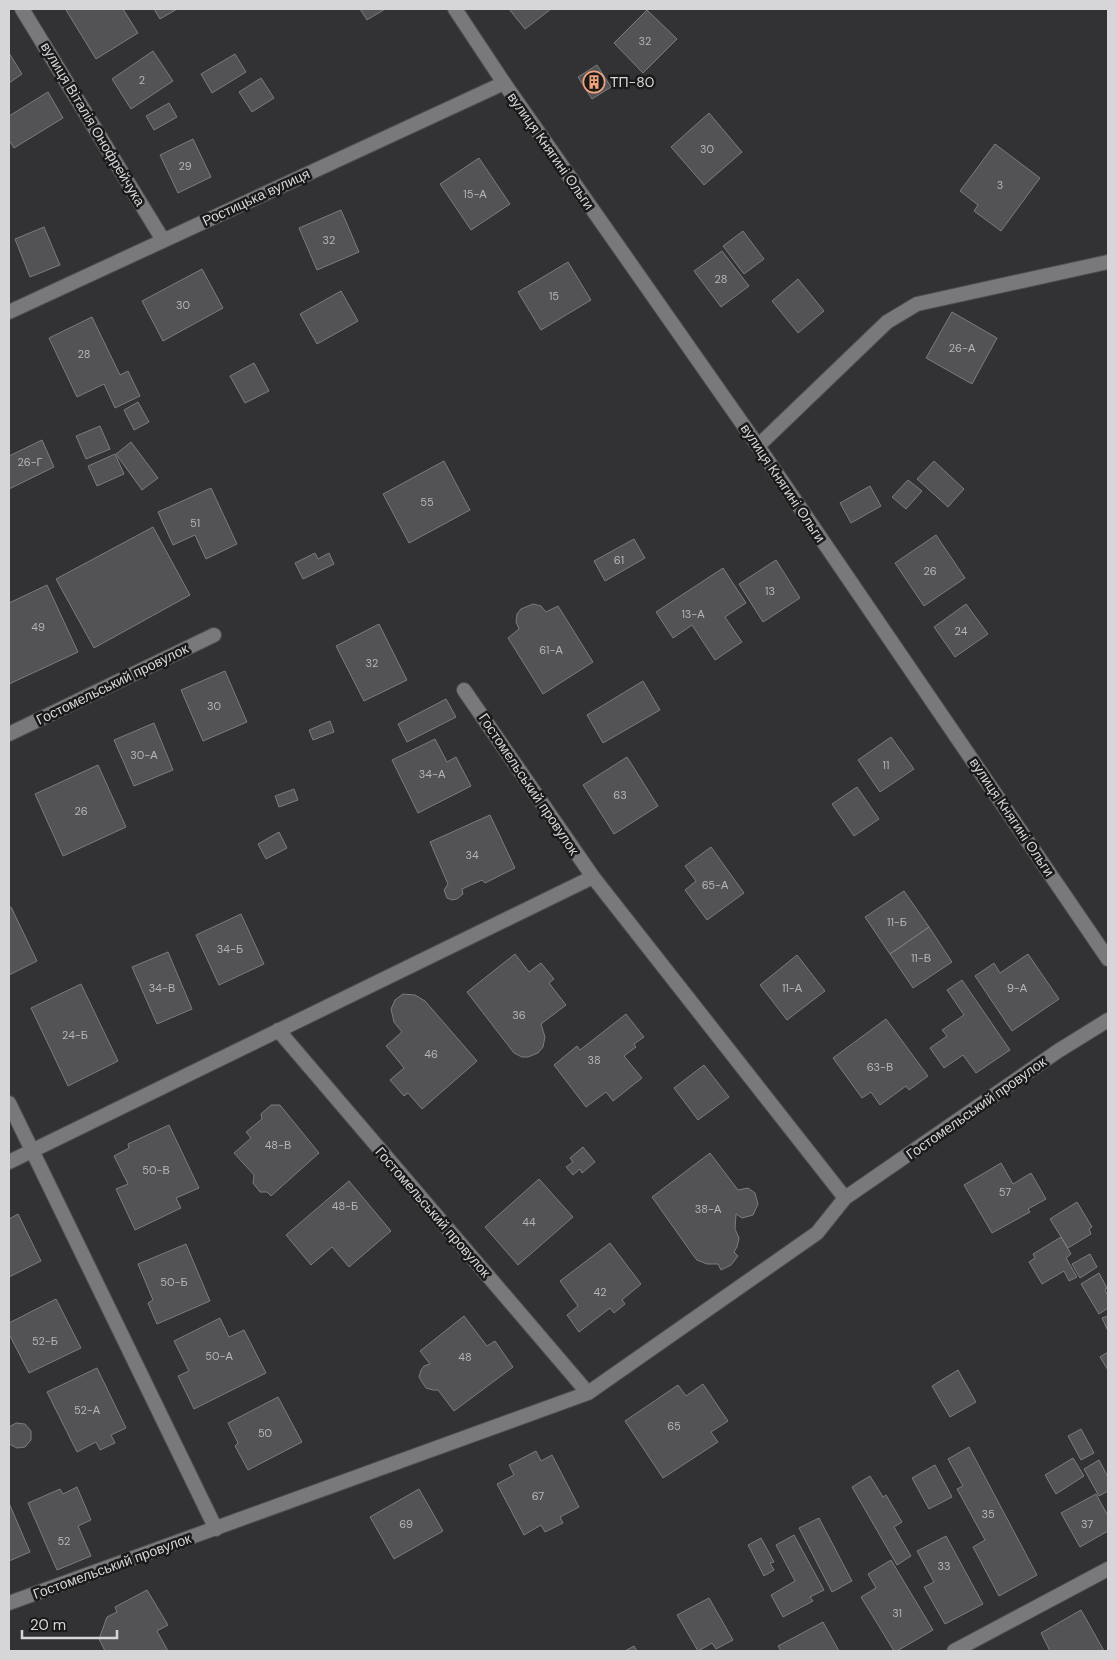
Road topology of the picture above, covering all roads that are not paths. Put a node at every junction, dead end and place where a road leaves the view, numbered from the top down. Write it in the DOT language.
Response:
graph roads {
  1 [pos="22,9"];
  2 [pos="455,9"];
  3 [pos="504,83"];
  4 [pos="163,240"];
  5 [pos="1108,262"];
  6 [pos="9,312"];
  7 [pos="758,446"];
  8 [pos="214,635"];
  9 [pos="464,690"];
  10 [pos="9,734"];
  11 [pos="593,878"];
  12 [pos="1108,959"];
  13 [pos="1108,1020"];
  14 [pos="278,1030"];
  15 [pos="9,1102"];
  16 [pos="33,1152"];
  17 [pos="9,1162"];
  18 [pos="845,1198"];
  19 [pos="588,1393"];
  20 [pos="216,1529"];
  21 [pos="1108,1569"];
  22 [pos="9,1603"];
  23 [pos="954,1651"];
  1 -- 4 [label="street, вулиця Віталія Онофрейчука"];
  2 -- 3 [label="street, вулиця Княгині Ольги"];
  3 -- 4 [label="street, Ростицька вулиця"];
  3 -- 7 [label="street, вулиця Княгині Ольги"];
  4 -- 6 [label="street, Ростицька вулиця"];
  5 -- 7 [label="street"];
  7 -- 12 [label="street, вулиця Княгині Ольги"];
  8 -- 10 [label="street, Гостомельський провулок"];
  9 -- 11 [label="street, Гостомельський провулок"];
  11 -- 14 [label="street"];
  11 -- 18 [label="street, Гостомельський провулок"];
  13 -- 18 [label="street, Гостомельський провулок"];
  14 -- 16 [label="street"];
  14 -- 19 [label="street, Гостомельський провулок"];
  15 -- 16 [label="street"];
  16 -- 17 [label="street"];
  16 -- 20 [label="street"];
  18 -- 19 [label="street, Гостомельський провулок"];
  19 -- 20 [label="street, Гостомельський провулок"];
  20 -- 22 [label="street, Гостомельський провулок"];
  21 -- 23 [label="street"];
}
